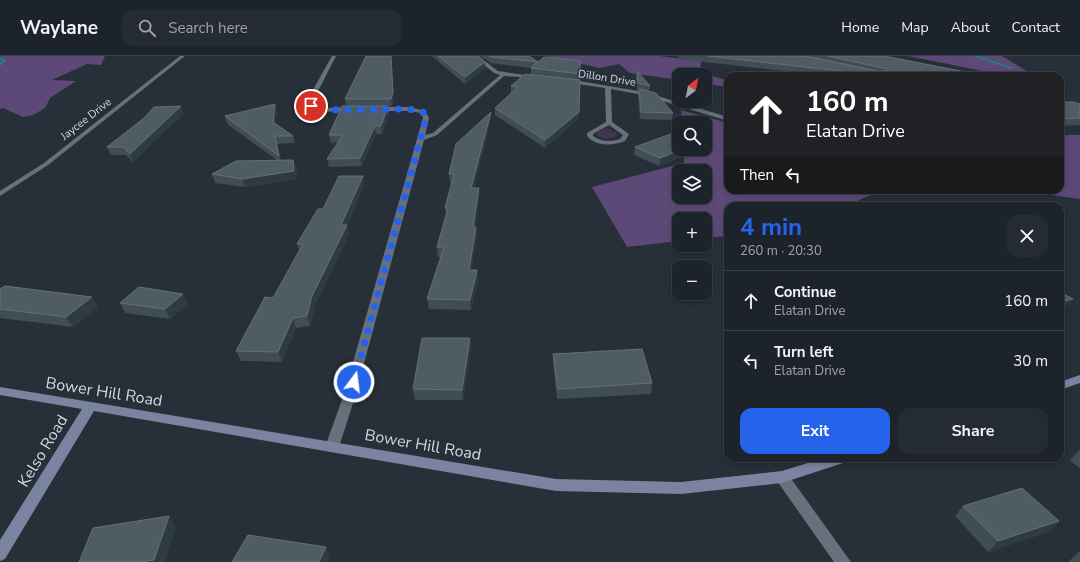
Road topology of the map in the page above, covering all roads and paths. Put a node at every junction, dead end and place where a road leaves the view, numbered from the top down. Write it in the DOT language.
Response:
graph roads {
  1 [pos="183,56"];
  2 [pos="334,56"];
  3 [pos="475,56"];
  4 [pos="503,74"];
  5 [pos="541,78"];
  6 [pos="563,81"];
  7 [pos="608,86"];
  8 [pos="361,109"];
  9 [pos="368,109"];
  10 [pos="724,118"];
  11 [pos="609,123"];
  12 [pos="421,139"];
  13 [pos="0,194"];
  14 [pos="1080,379"];
  15 [pos="1064,385"];
  16 [pos="0,391"];
  17 [pos="90,407"];
  18 [pos="332,447"];
  19 [pos="829,462"];
  20 [pos="782,478"];
  21 [pos="0,554"];
  22 [pos="843,562"];
  1 -- 13 [label="street, Jaycee Drive"];
  2 -- 8 [label="street"];
  3 -- 4 [label="street"];
  4 -- 5 [label="street"];
  4 -- 12 [label="street"];
  6 -- 7 [label="street, Dillon Drive"];
  7 -- 10 [label="street, Dillon Drive"];
  7 -- 11 [label="street"];
  9 -- 12 [label="street"];
  11 -- 11 [label="street"];
  12 -- 18 [label="street"];
  14 -- 15 [label="main road"];
  16 -- 17 [label="main road, Bower Hill Road"];
  17 -- 18 [label="main road, Bower Hill Road"];
  17 -- 21 [label="main road, Kelso Road"];
  18 -- 20 [label="main road, Bower Hill Road"];
  19 -- 20 [label="main road, Bower Hill Road"];
  20 -- 22 [label="street"];
}
